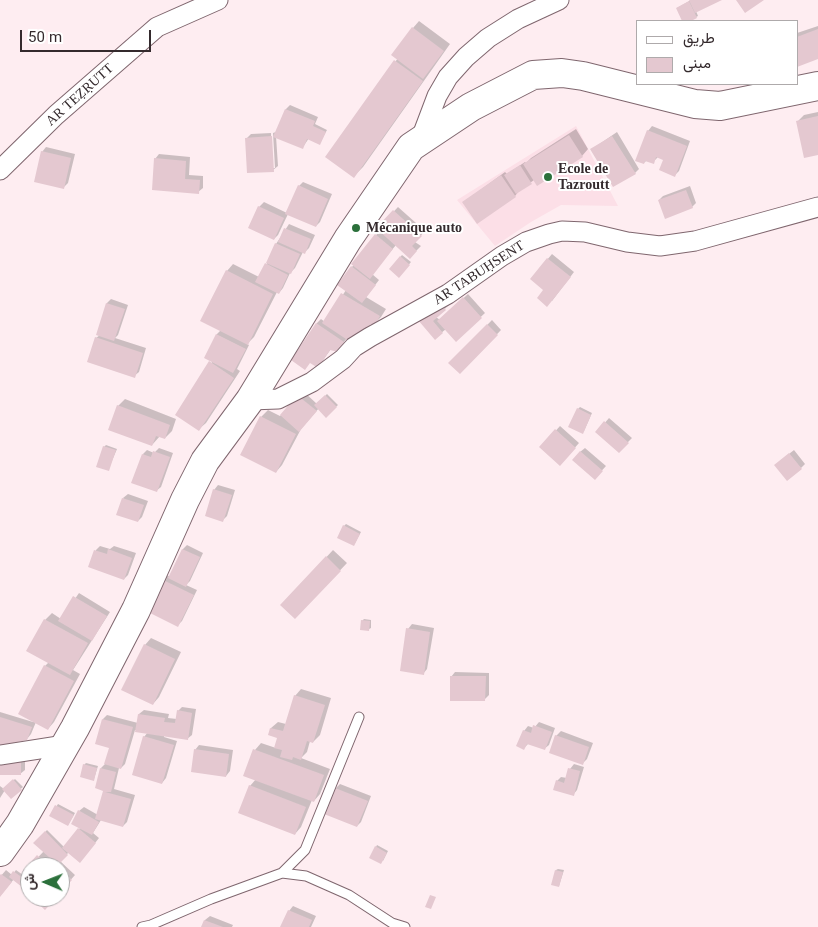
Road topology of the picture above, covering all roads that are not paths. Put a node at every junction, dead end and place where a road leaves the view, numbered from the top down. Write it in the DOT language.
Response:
graph roads {
  1 [pos="218,0"];
  2 [pos="559,0"];
  3 [pos="818,86"];
  4 [pos="420,141"];
  5 [pos="0,170"];
  6 [pos="818,206"];
  7 [pos="250,400"];
  8 [pos="359,717"];
  9 [pos="65,745"];
  10 [pos="0,755"];
  11 [pos="0,852"];
  12 [pos="282,873"];
  13 [pos="142,927"];
  14 [pos="404,927"];
  1 -- 5 [label="street, AR TEẒṚUTT"];
  2 -- 4 [label="street"];
  3 -- 4 [label="main road"];
  4 -- 7 [label="main road"];
  6 -- 7 [label="street, AR TABUḤSENT"];
  7 -- 9 [label="main road"];
  8 -- 12 [label="lane"];
  9 -- 10 [label="street"];
  9 -- 11 [label="main road"];
  12 -- 13 [label="lane"];
  12 -- 14 [label="lane"];
}
